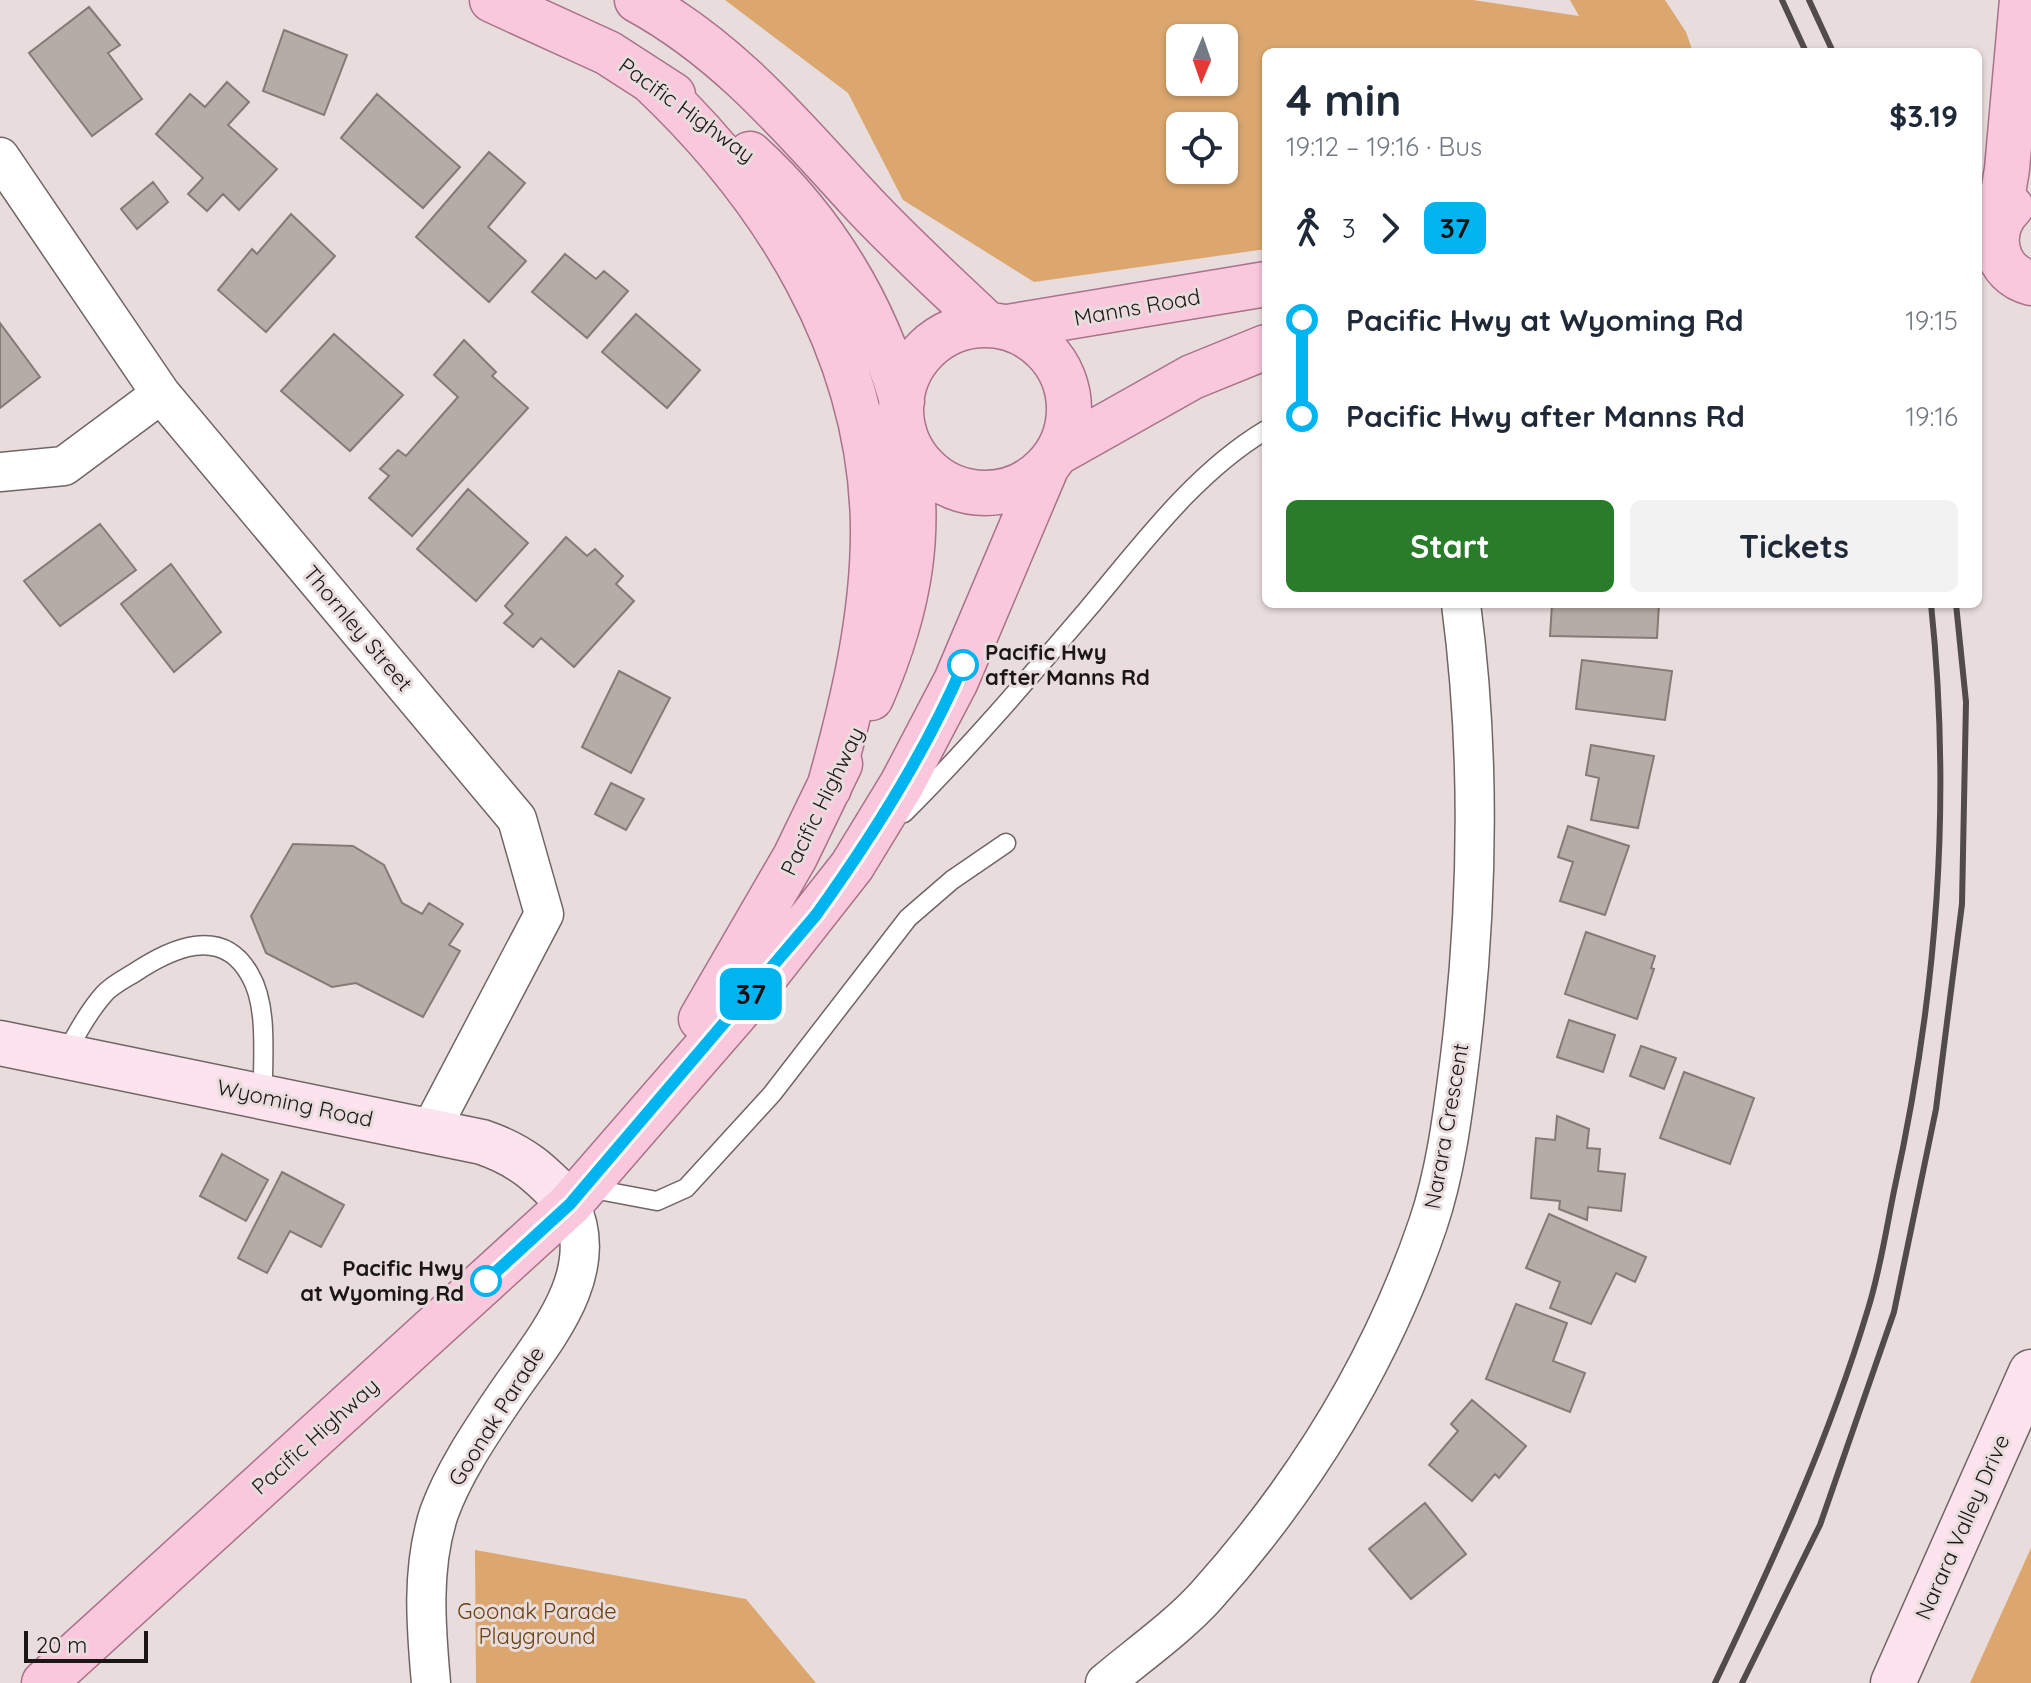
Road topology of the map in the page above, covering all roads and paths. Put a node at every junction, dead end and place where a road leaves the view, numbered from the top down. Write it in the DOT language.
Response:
graph roads {
  1 [pos="492,0"];
  2 [pos="637,0"];
  3 [pos="2022,0"];
  4 [pos="650,80"];
  5 [pos="0,157"];
  6 [pos="2031,198"];
  7 [pos="2008,267"];
  8 [pos="1262,285"];
  9 [pos="998,326"];
  10 [pos="1262,349"];
  11 [pos="161,394"];
  12 [pos="903,416"];
  13 [pos="1262,433"];
  14 [pos="1052,459"];
  15 [pos="0,472"];
  16 [pos="1461,608"];
  17 [pos="829,788"];
  18 [pos="1006,843"];
  19 [pos="852,866"];
  20 [pos="0,1043"];
  21 [pos="65,1056"];
  22 [pos="263,1096"];
  23 [pos="430,1131"];
  24 [pos="627,1136"];
  25 [pos="578,1195"];
  26 [pos="2031,1372"];
  27 [pos="44,1683"];
  28 [pos="431,1683"];
  29 [pos="1105,1683"];
  30 [pos="1893,1683"];
  1 -- 4 [label="main road, Pacific Highway"];
  2 -- 9 [label="main road"];
  3 -- 7 [label="main road"];
  4 -- 12 [label="main road, Pacific Highway"];
  4 -- 17 [label="main road"];
  5 -- 11 [label="street, Thornley Street"];
  6 -- 7 [label="main road"];
  8 -- 9 [label="main road, Manns Road"];
  9 -- 12 [label="main road"];
  9 -- 14 [label="main road"];
  10 -- 14 [label="main road"];
  11 -- 15 [label="street"];
  11 -- 23 [label="street, Thornley Street"];
  12 -- 14 [label="main road"];
  12 -- 17 [label="main road, Pacific Highway"];
  13 -- 19 [label="lane"];
  14 -- 19 [label="main road, Pacific Highway"];
  16 -- 29 [label="street, Narara Crescent"];
  17 -- 24 [label="main road, Pacific Highway"];
  18 -- 25 [label="lane"];
  19 -- 24 [label="main road, Pacific Highway"];
  20 -- 21 [label="street, Wyoming Road"];
  21 -- 22 [label="street, Wyoming Road"];
  21 -- 22 [label="lane"];
  22 -- 23 [label="street, Wyoming Road"];
  23 -- 25 [label="street, Wyoming Road"];
  24 -- 25 [label="main road, Pacific Highway"];
  25 -- 27 [label="main road, Pacific Highway"];
  25 -- 28 [label="street, Goonak Parade"];
  26 -- 30 [label="street, Narara Valley Drive"];
}
